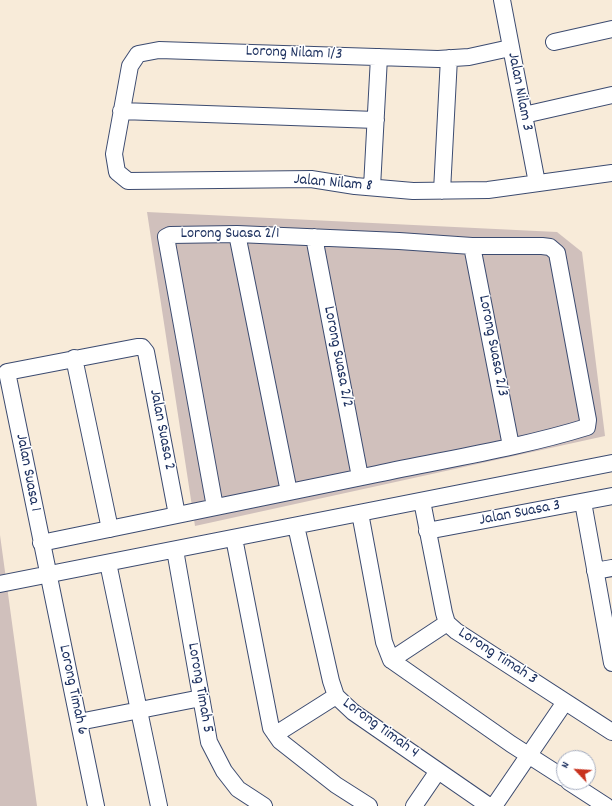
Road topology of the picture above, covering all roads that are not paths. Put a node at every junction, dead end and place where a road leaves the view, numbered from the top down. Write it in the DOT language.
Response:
graph roads {
  1 [pos="502,0"];
  2 [pos="612,29"];
  3 [pos="554,42"];
  4 [pos="510,48"];
  5 [pos="379,57"];
  6 [pos="449,58"];
  7 [pos="612,95"];
  8 [pos="121,111"];
  9 [pos="524,115"];
  10 [pos="376,120"];
  11 [pos="612,173"];
  12 [pos="537,183"];
  13 [pos="372,188"];
  14 [pos="442,191"];
  15 [pos="237,234"];
  16 [pos="314,237"];
  17 [pos="472,246"];
  18 [pos="74,358"];
  19 [pos="511,446"];
  20 [pos="612,463"];
  21 [pos="360,477"];
  22 [pos="289,492"];
  23 [pos="612,496"];
  24 [pos="422,501"];
  25 [pos="583,502"];
  26 [pos="215,507"];
  27 [pos="360,513"];
  28 [pos="177,515"];
  29 [pos="296,526"];
  30 [pos="110,529"];
  31 [pos="428,531"];
  32 [pos="234,538"];
  33 [pos="41,543"];
  34 [pos="175,550"];
  35 [pos="108,563"];
  36 [pos="612,568"];
  37 [pos="595,571"];
  38 [pos="48,575"];
  39 [pos="0,584"];
  40 [pos="447,623"];
  41 [pos="610,640"];
  42 [pos="391,660"];
  43 [pos="612,663"];
  44 [pos="336,696"];
  45 [pos="201,698"];
  46 [pos="565,702"];
  47 [pos="140,710"];
  48 [pos="79,722"];
  49 [pos="612,732"];
  50 [pos="276,734"];
  51 [pos="528,755"];
  52 [pos="438,771"];
  53 [pos="556,773"];
  54 [pos="581,790"];
  55 [pos="96,806"];
  56 [pos="159,806"];
  57 [pos="264,806"];
  58 [pos="369,806"];
  59 [pos="414,806"];
  60 [pos="489,806"];
  61 [pos="494,806"];
  62 [pos="606,806"];
  1 -- 4 [label="street, Jalan Nilam 3"];
  2 -- 3 [label="street"];
  4 -- 6 [label="street, Lorong Nilam 1/3"];
  4 -- 9 [label="street, Jalan Nilam 3"];
  5 -- 6 [label="street, Lorong Nilam 1/3"];
  5 -- 8 [label="street, Lorong Nilam 1/3"];
  5 -- 10 [label="street"];
  6 -- 14 [label="street"];
  7 -- 9 [label="street"];
  8 -- 10 [label="street"];
  8 -- 13 [label="street, Jalan Nilam 8"];
  9 -- 12 [label="street, Jalan Nilam 3"];
  10 -- 13 [label="street"];
  11 -- 12 [label="street, Jalan Nilam 8"];
  12 -- 14 [label="street, Jalan Nilam 8"];
  13 -- 14 [label="street, Jalan Nilam 8"];
  15 -- 16 [label="street, Lorong Suasa 2/1"];
  15 -- 22 [label="street"];
  15 -- 26 [label="street, Lorong Suasa 2/1"];
  16 -- 17 [label="street, Lorong Suasa 2/1"];
  16 -- 21 [label="street, Lorong Suasa 2/2"];
  17 -- 19 [label="street, Lorong Suasa 2/3"];
  17 -- 19 [label="street, Lorong Suasa 2/1"];
  18 -- 28 [label="street, Jalan Suasa 2"];
  18 -- 30 [label="street"];
  18 -- 33 [label="street, Jalan Suasa 1"];
  19 -- 21 [label="street"];
  20 -- 24 [label="street"];
  21 -- 22 [label="street"];
  22 -- 26 [label="street"];
  23 -- 25 [label="street, Jalan Suasa 3"];
  24 -- 27 [label="street"];
  24 -- 31 [label="street, Lorong Timah 3"];
  25 -- 31 [label="street, Jalan Suasa 3"];
  25 -- 37 [label="street"];
  26 -- 28 [label="street"];
  27 -- 29 [label="street"];
  27 -- 42 [label="street"];
  28 -- 30 [label="street"];
  29 -- 32 [label="street"];
  29 -- 44 [label="street, Lorong Timah 4"];
  30 -- 33 [label="street"];
  31 -- 40 [label="street, Lorong Timah 3"];
  32 -- 34 [label="street"];
  32 -- 50 [label="street"];
  33 -- 38 [label="street, Jalan Suasa 1"];
  34 -- 35 [label="street"];
  34 -- 45 [label="street, Lorong Timah 5"];
  35 -- 38 [label="street"];
  35 -- 47 [label="street"];
  36 -- 37 [label="street"];
  37 -- 41 [label="street"];
  38 -- 39 [label="street"];
  38 -- 48 [label="street, Lorong Timah 6"];
  40 -- 42 [label="street"];
  40 -- 46 [label="street, Lorong Timah 3"];
  41 -- 43 [label="street"];
  42 -- 51 [label="street"];
  44 -- 50 [label="street"];
  44 -- 52 [label="street, Lorong Timah 4"];
  45 -- 47 [label="street"];
  45 -- 57 [label="street, Lorong Timah 5"];
  46 -- 49 [label="street, Lorong Timah 3"];
  46 -- 51 [label="street"];
  47 -- 48 [label="street"];
  47 -- 56 [label="street"];
  48 -- 55 [label="street, Lorong Timah 6"];
  50 -- 58 [label="street"];
  51 -- 53 [label="street"];
  51 -- 61 [label="street"];
  52 -- 59 [label="street"];
  52 -- 60 [label="street, Lorong Timah 4"];
  54 -- 62 [label="street"];
}
